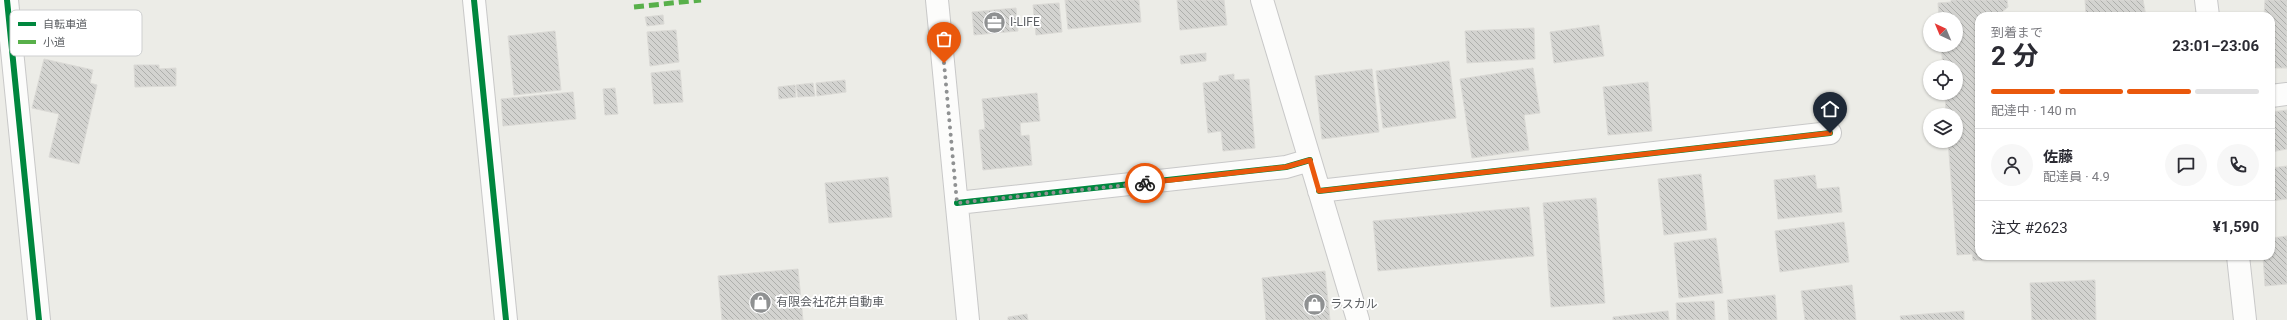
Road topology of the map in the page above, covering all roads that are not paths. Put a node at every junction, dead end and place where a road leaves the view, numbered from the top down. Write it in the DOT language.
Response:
graph roads {
  1 [pos="7,0"];
  2 [pos="474,0"];
  3 [pos="938,0"];
  4 [pos="1262,0"];
  5 [pos="2206,0"];
  6 [pos="2208,12"];
  7 [pos="10,30"];
  8 [pos="13,56"];
  9 [pos="2287,94"];
  10 [pos="2275,96"];
  11 [pos="1830,133"];
  12 [pos="1310,160"];
  13 [pos="1319,191"];
  14 [pos="957,203"];
  15 [pos="2238,260"];
  16 [pos="39,320"];
  17 [pos="506,320"];
  18 [pos="968,320"];
  19 [pos="1358,320"];
  20 [pos="2245,320"];
  1 -- 7 [label="street"];
  2 -- 17 [label="street"];
  3 -- 14 [label="street"];
  4 -- 12 [label="street"];
  5 -- 6 [label="street"];
  8 -- 16 [label="street"];
  9 -- 10 [label="street"];
  11 -- 13 [label="street"];
  12 -- 13 [label="street"];
  12 -- 14 [label="street"];
  13 -- 19 [label="street"];
  14 -- 18 [label="street"];
  15 -- 20 [label="street"];
}
